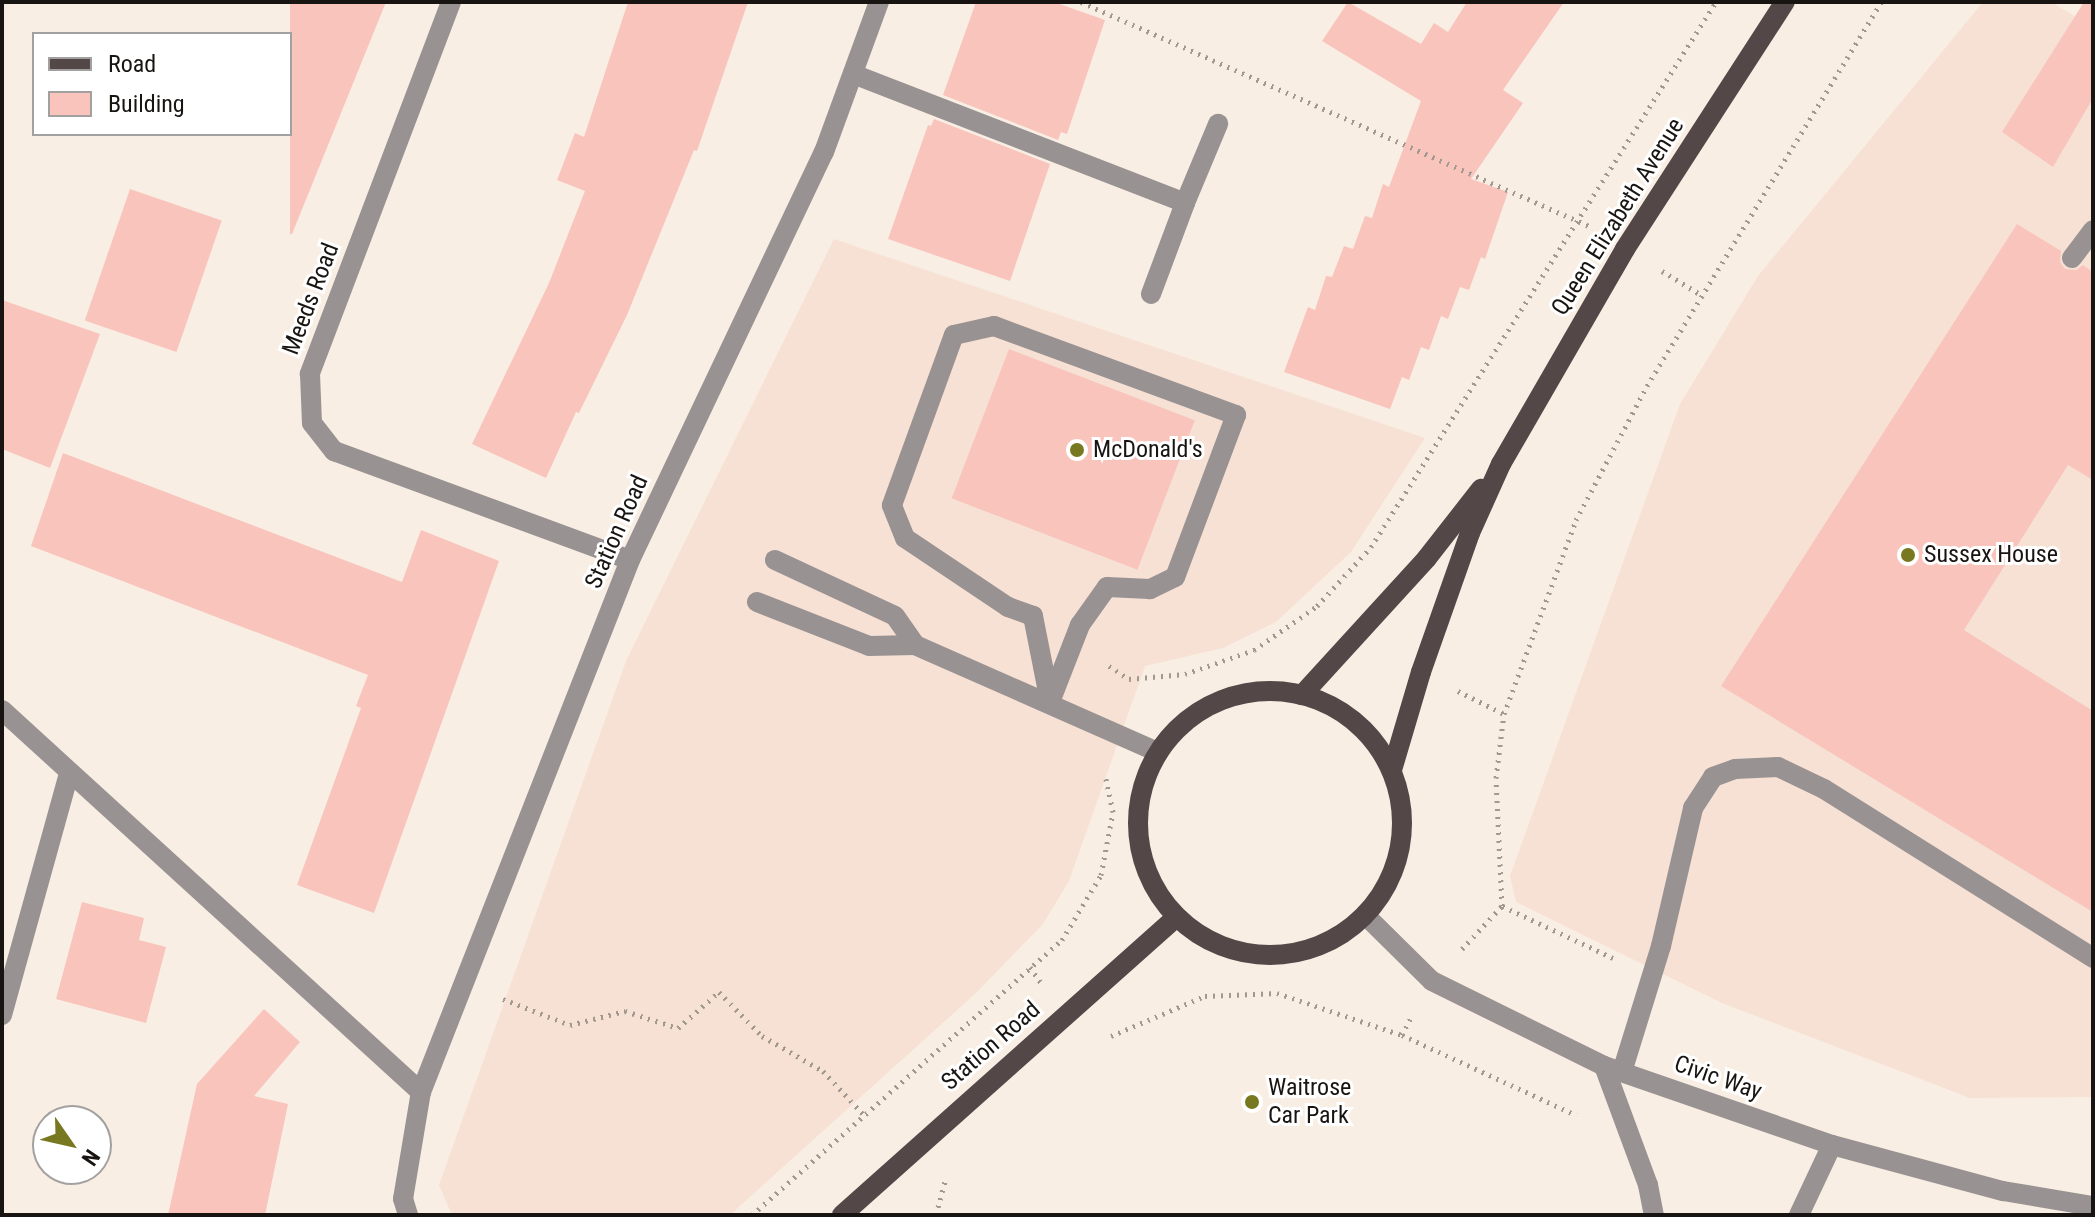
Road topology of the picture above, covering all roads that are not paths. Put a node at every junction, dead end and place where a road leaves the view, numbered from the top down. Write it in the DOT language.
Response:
graph roads {
  1 [pos="451,2"];
  2 [pos="879,2"];
  3 [pos="1785,2"];
  4 [pos="853,74"];
  5 [pos="1218,124"];
  6 [pos="1185,203"];
  7 [pos="2093,230"];
  8 [pos="2072,258"];
  9 [pos="1151,294"];
  10 [pos="1501,464"];
  11 [pos="630,560"];
  12 [pos="775,560"];
  13 [pos="757,602"];
  14 [pos="915,645"];
  15 [pos="1302,695"];
  16 [pos="1050,702"];
  17 [pos="2,710"];
  18 [pos="1158,752"];
  19 [pos="1392,770"];
  20 [pos="69,773"];
  21 [pos="1365,915"];
  22 [pos="1177,917"];
  23 [pos="2093,958"];
  24 [pos="2,1015"];
  25 [pos="1613,1069"];
  26 [pos="421,1092"];
  27 [pos="1832,1145"];
  28 [pos="1648,1185"];
  29 [pos="2093,1206"];
  30 [pos="408,1215"];
  31 [pos="843,1215"];
  32 [pos="1654,1215"];
  33 [pos="1666,1215"];
  34 [pos="1799,1215"];
  1 -- 11 [label="street, Meeds Road"];
  2 -- 4 [label="street, Station Road"];
  3 -- 10 [label="main road, Queen Elizabeth Avenue"];
  4 -- 6 [label="street"];
  4 -- 11 [label="street, Station Road"];
  5 -- 6 [label="street"];
  6 -- 9 [label="street"];
  7 -- 8 [label="street"];
  10 -- 15 [label="main road, Queen Elizabeth Avenue"];
  10 -- 19 [label="main road, Queen Elizabeth Avenue"];
  11 -- 26 [label="street, Station Road"];
  12 -- 14 [label="street"];
  13 -- 14 [label="street"];
  14 -- 16 [label="street"];
  15 -- 18 [label="main road"];
  15 -- 19 [label="main road"];
  16 -- 16 [label="street"];
  16 -- 18 [label="street"];
  17 -- 20 [label="street"];
  18 -- 22 [label="main road"];
  19 -- 21 [label="main road"];
  20 -- 24 [label="street"];
  20 -- 26 [label="street"];
  21 -- 22 [label="main road"];
  21 -- 25 [label="street, Civic Way"];
  22 -- 31 [label="main road, Station Road"];
  23 -- 25 [label="street"];
  25 -- 27 [label="street, Civic Way"];
  25 -- 28 [label="street"];
  26 -- 30 [label="street, Station Road"];
  27 -- 29 [label="street, Civic Way"];
  27 -- 34 [label="street"];
  28 -- 32 [label="street"];
  28 -- 33 [label="street"];
}
